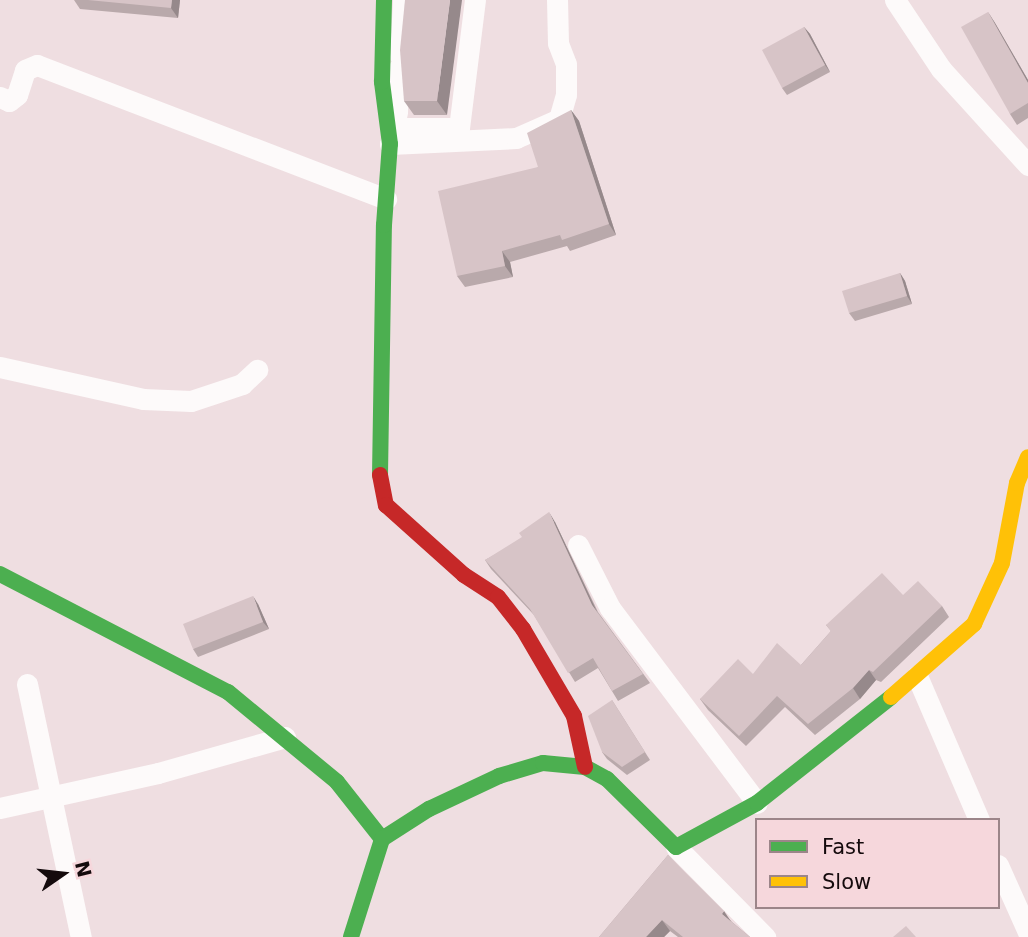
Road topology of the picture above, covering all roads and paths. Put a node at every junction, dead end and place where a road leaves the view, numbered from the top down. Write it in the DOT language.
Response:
graph roads {
  1 [pos="384,0"];
  2 [pos="403,0"];
  3 [pos="475,0"];
  4 [pos="557,0"];
  5 [pos="895,0"];
  6 [pos="0,97"];
  7 [pos="397,136"];
  8 [pos="1028,165"];
  9 [pos="386,199"];
  10 [pos="0,367"];
  11 [pos="257,370"];
  12 [pos="1028,457"];
  13 [pos="578,545"];
  14 [pos="0,574"];
  15 [pos="917,676"];
  16 [pos="27,684"];
  17 [pos="285,737"];
  18 [pos="585,767"];
  19 [pos="52,796"];
  20 [pos="757,803"];
  21 [pos="0,808"];
  22 [pos="978,818"];
  23 [pos="382,839"];
  24 [pos="676,847"];
  25 [pos="1000,869"];
  26 [pos="1028,932"];
  27 [pos="81,937"];
  28 [pos="351,937"];
  29 [pos="765,937"];
  1 -- 7 [label="street"];
  2 -- 7 [label="street"];
  3 -- 7 [label="street"];
  4 -- 7 [label="street"];
  5 -- 8 [label="street"];
  6 -- 9 [label="street"];
  7 -- 9 [label="street"];
  9 -- 18 [label="street"];
  10 -- 11 [label="street"];
  12 -- 15 [label="street"];
  13 -- 20 [label="street"];
  14 -- 17 [label="street"];
  15 -- 20 [label="street"];
  15 -- 22 [label="street"];
  16 -- 19 [label="street"];
  17 -- 19 [label="street"];
  17 -- 23 [label="street"];
  18 -- 23 [label="street"];
  18 -- 24 [label="street"];
  19 -- 21 [label="street"];
  19 -- 27 [label="street"];
  20 -- 24 [label="street"];
  23 -- 28 [label="street"];
  24 -- 29 [label="street"];
  25 -- 26 [label="street"];
}
